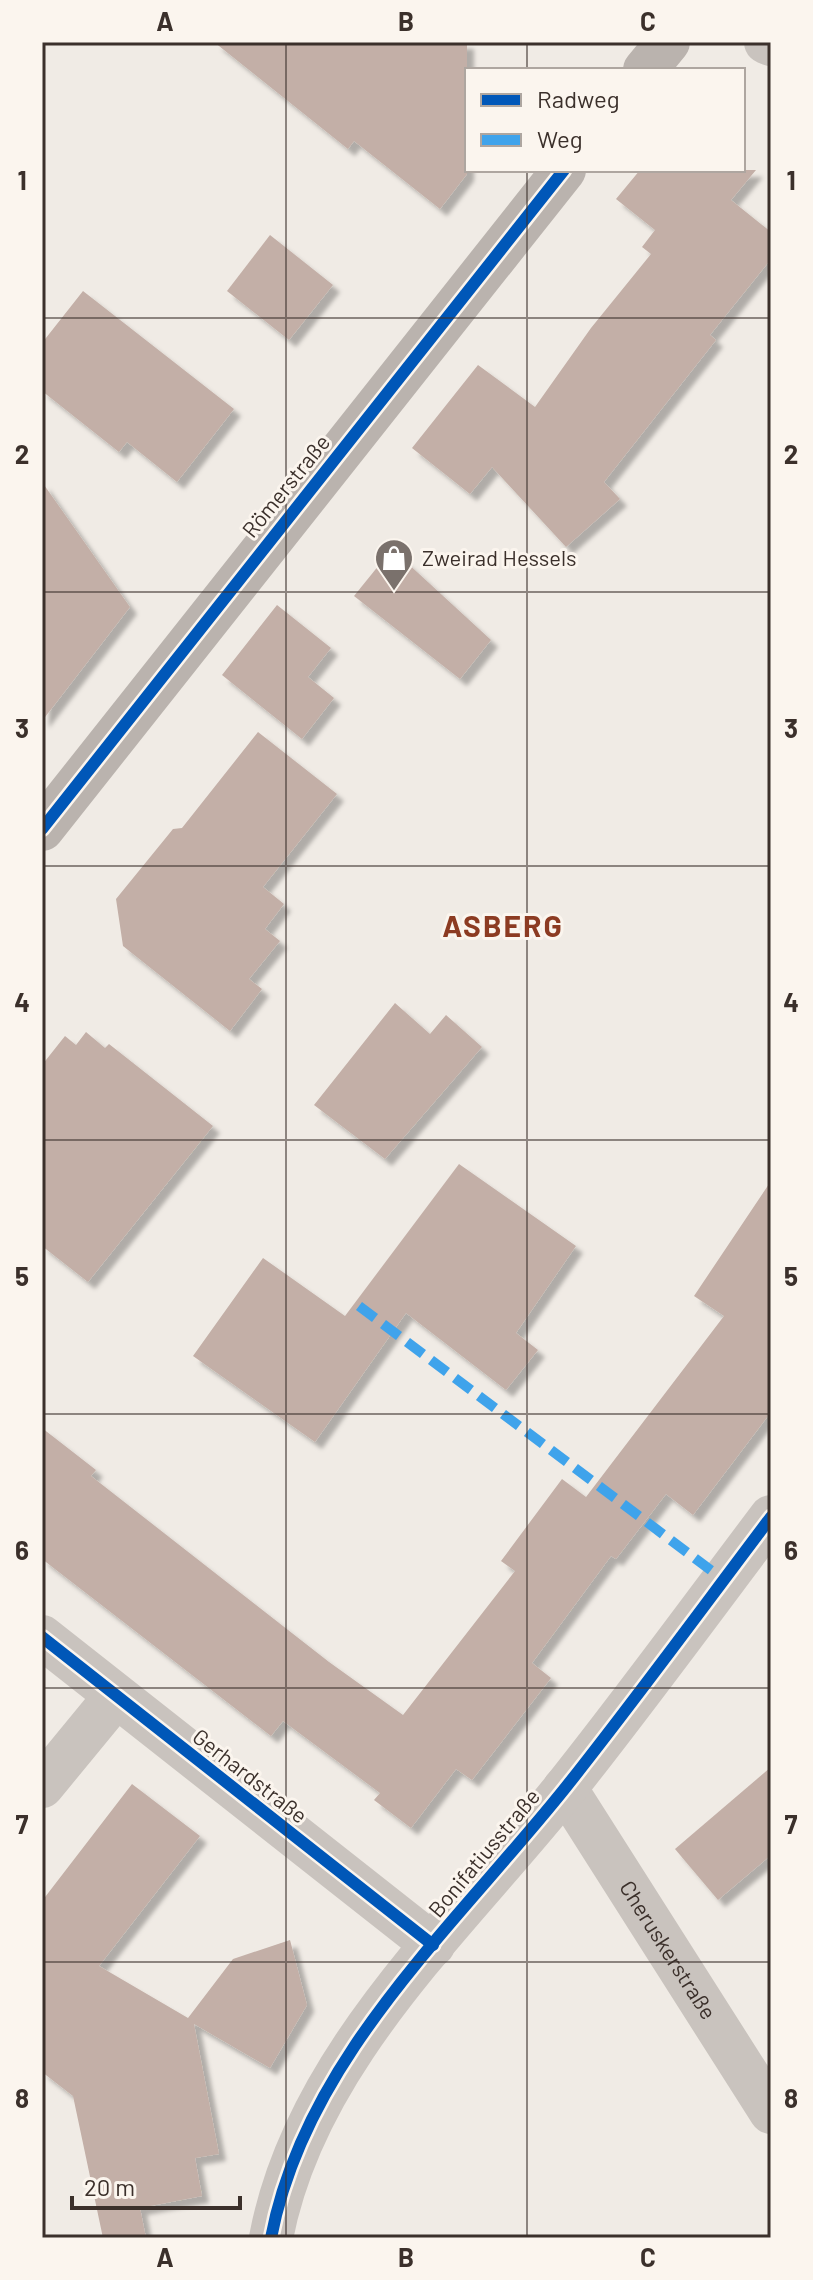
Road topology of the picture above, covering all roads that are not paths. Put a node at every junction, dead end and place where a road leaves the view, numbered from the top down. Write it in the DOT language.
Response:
graph roads {
  1 [pos="668,42"];
  2 [pos="647,68"];
  3 [pos="562,172"];
  4 [pos="42,829"];
  5 [pos="771,1517"];
  6 [pos="42,1637"];
  7 [pos="116,1696"];
  8 [pos="42,1786"];
  9 [pos="565,1788"];
  10 [pos="433,1945"];
  11 [pos="771,2112"];
  12 [pos="271,2238"];
  1 -- 2 [label="street"];
  3 -- 4 [label="street, Römerstraße"];
  5 -- 9 [label="street, Bonifatiusstraße"];
  6 -- 7 [label="street, Gerhardstraße"];
  7 -- 8 [label="street"];
  7 -- 10 [label="street, Gerhardstraße"];
  9 -- 10 [label="street, Bonifatiusstraße"];
  9 -- 11 [label="street, Cheruskerstraße"];
  10 -- 12 [label="street, Bonifatiusstraße"];
}
